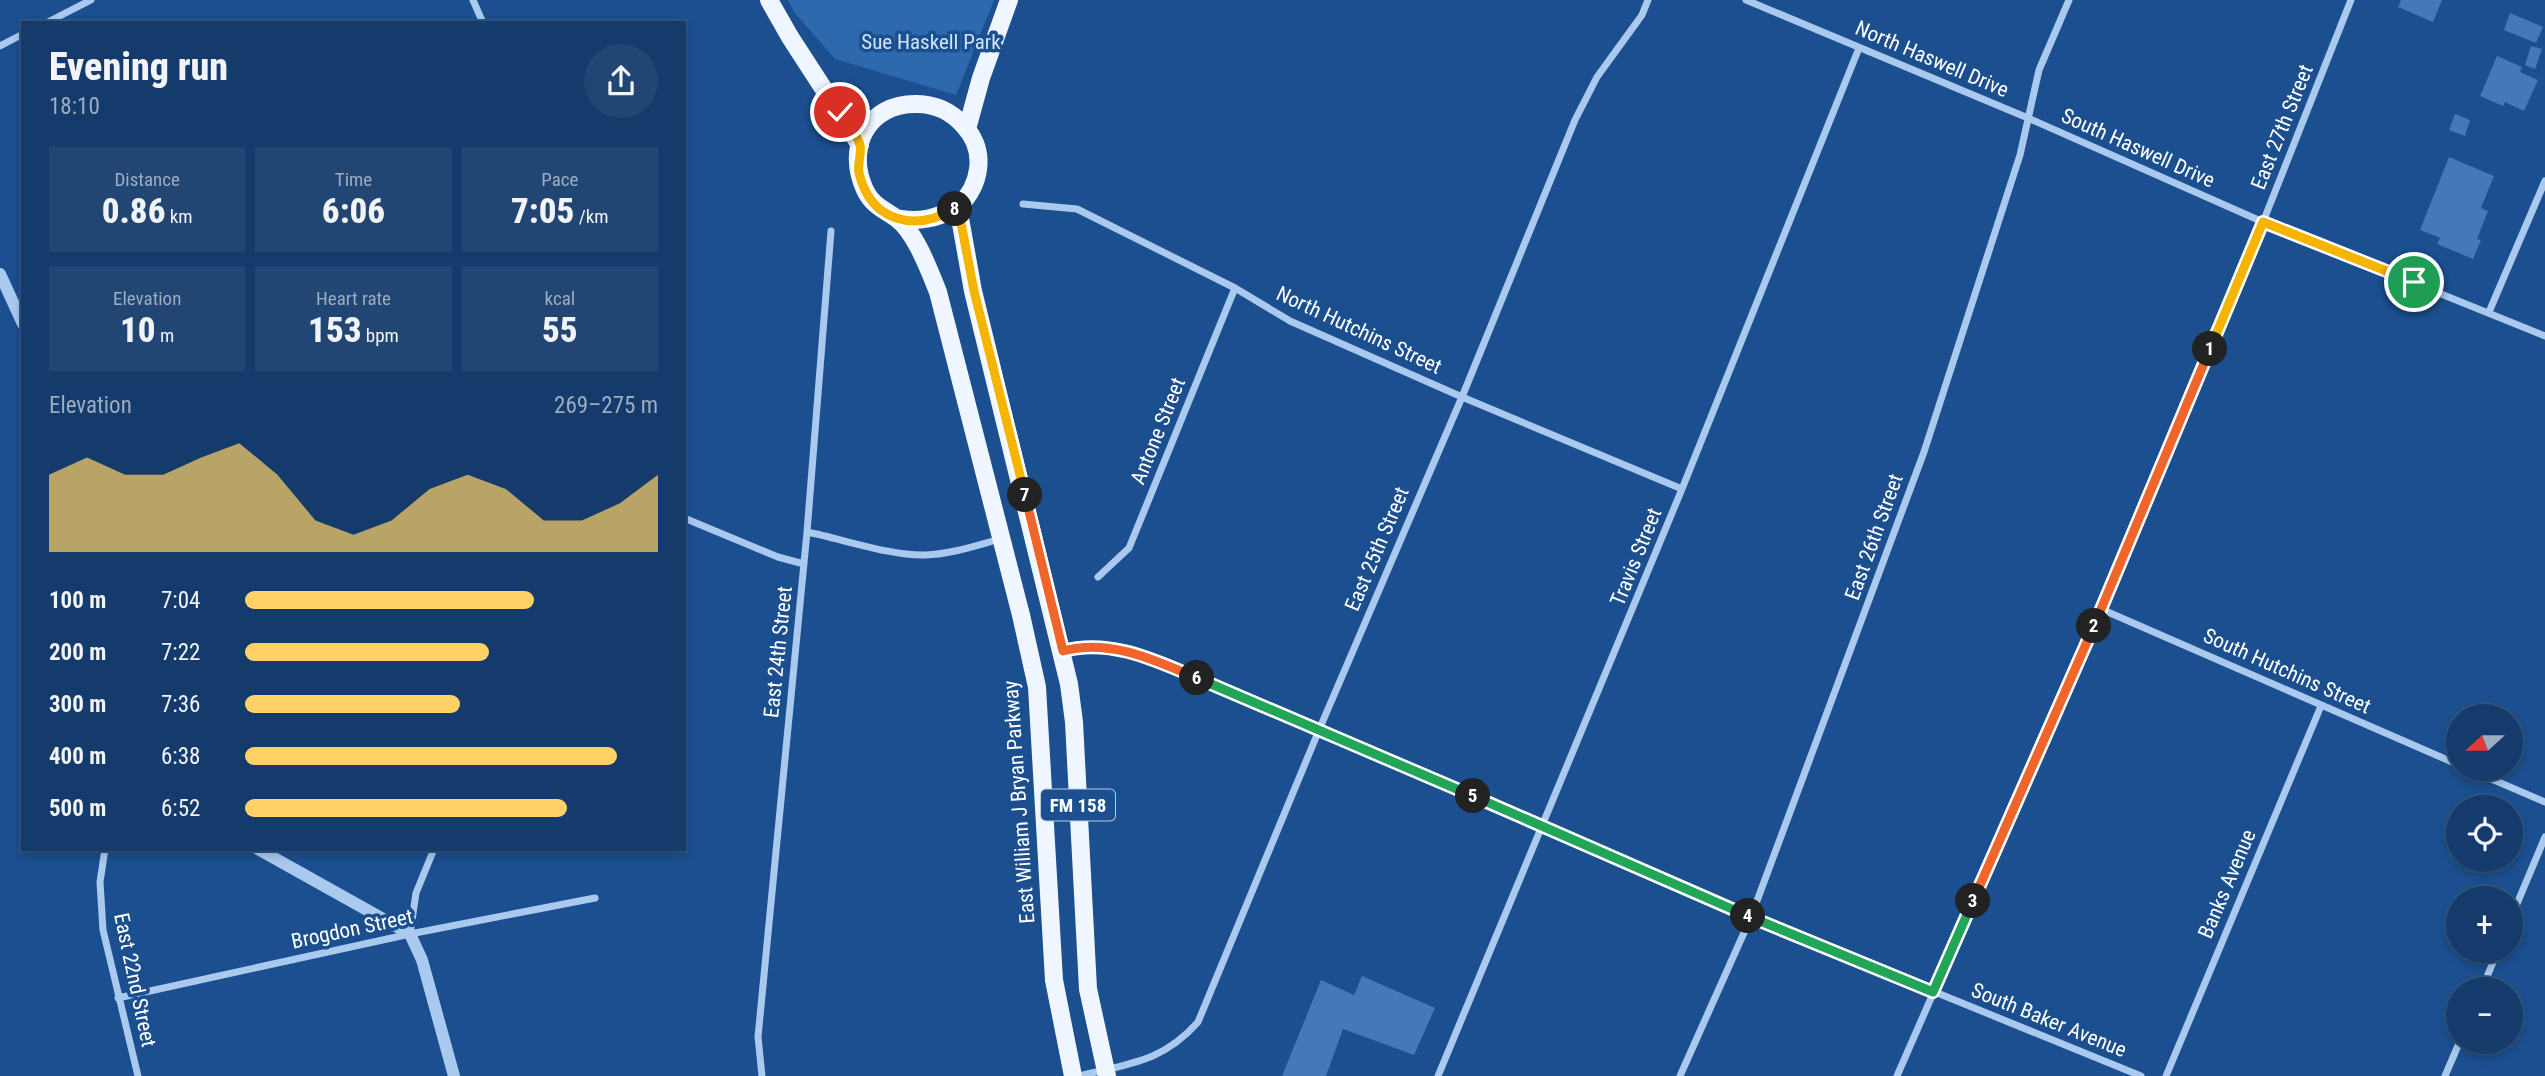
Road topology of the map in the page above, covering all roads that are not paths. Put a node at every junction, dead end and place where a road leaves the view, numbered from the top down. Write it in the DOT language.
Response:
graph roads {
  1 [pos="91,0"];
  2 [pos="473,0"];
  3 [pos="769,0"];
  4 [pos="1009,0"];
  5 [pos="1648,0"];
  6 [pos="1746,0"];
  7 [pos="2069,0"];
  8 [pos="2351,0"];
  9 [pos="50,21"];
  10 [pos="482,21"];
  11 [pos="21,35"];
  12 [pos="0,46"];
  13 [pos="1859,48"];
  14 [pos="2028,118"];
  15 [pos="967,129"];
  16 [pos="860,145"];
  17 [pos="2545,181"];
  18 [pos="1024,204"];
  19 [pos="958,207"];
  20 [pos="897,218"];
  21 [pos="2263,222"];
  22 [pos="831,231"];
  23 [pos="0,274"];
  24 [pos="1235,288"];
  25 [pos="2489,312"];
  26 [pos="21,320"];
  27 [pos="2545,336"];
  28 [pos="1462,397"];
  29 [pos="1682,489"];
  30 [pos="686,519"];
  31 [pos="807,532"];
  32 [pos="1000,539"];
  33 [pos="804,564"];
  34 [pos="1098,577"];
  35 [pos="2101,609"];
  36 [pos="1063,651"];
  37 [pos="2320,706"];
  38 [pos="1319,730"];
  39 [pos="2446,759"];
  40 [pos="2496,781"];
  41 [pos="2545,802"];
  42 [pos="1543,827"];
  43 [pos="2545,837"];
  44 [pos="105,851"];
  45 [pos="262,851"];
  46 [pos="433,851"];
  47 [pos="2523,889"];
  48 [pos="595,898"];
  49 [pos="1751,917"];
  50 [pos="410,934"];
  51 [pos="1933,992"];
  52 [pos="118,998"];
  53 [pos="2454,1054"];
  54 [pos="1106,1073"];
  55 [pos="138,1076"];
  56 [pos="454,1076"];
  57 [pos="762,1076"];
  58 [pos="1073,1076"];
  59 [pos="1079,1076"];
  60 [pos="1438,1076"];
  61 [pos="1680,1076"];
  62 [pos="1897,1076"];
  63 [pos="2141,1076"];
  64 [pos="2166,1076"];
  65 [pos="2445,1076"];
  1 -- 9 [label="street"];
  2 -- 10 [label="street"];
  3 -- 16 [label="main road"];
  4 -- 15 [label="main road"];
  5 -- 28 [label="street, East 25th Street"];
  6 -- 13 [label="street, North Haswell Drive"];
  7 -- 14 [label="street, East 26th Street"];
  8 -- 21 [label="street, East 27th Street"];
  11 -- 12 [label="street"];
  13 -- 14 [label="street, North Haswell Drive"];
  13 -- 29 [label="street, Travis Street"];
  14 -- 21 [label="street, South Haswell Drive"];
  14 -- 49 [label="street, East 26th Street"];
  15 -- 16 [label="main road"];
  15 -- 19 [label="main road"];
  16 -- 20 [label="main road, East William J Bryan Parkway / FM 158"];
  17 -- 25 [label="street"];
  18 -- 24 [label="street, North Hutchins Street"];
  19 -- 20 [label="main road"];
  19 -- 36 [label="main road, FM 158"];
  20 -- 32 [label="main road, East William J Bryan Parkway / FM 158"];
  21 -- 25 [label="street, South Haswell Drive"];
  21 -- 35 [label="street, East 27th Street"];
  22 -- 31 [label="street, East 24th Street"];
  23 -- 26 [label="street"];
  24 -- 28 [label="street, North Hutchins Street"];
  24 -- 34 [label="street, Antone Street"];
  25 -- 27 [label="street, South Haswell Drive"];
  28 -- 29 [label="street, North Hutchins Street"];
  28 -- 38 [label="street, East 25th Street"];
  29 -- 42 [label="street, Travis Street"];
  30 -- 33 [label="street"];
  31 -- 32 [label="street"];
  31 -- 33 [label="street, East 24th Street"];
  32 -- 58 [label="main road, East William J Bryan Parkway / FM 158"];
  33 -- 57 [label="street, East 24th Street"];
  35 -- 37 [label="street, South Hutchins Street"];
  35 -- 51 [label="street, East 27th Street"];
  36 -- 38 [label="street, South Baker Avenue"];
  36 -- 54 [label="main road, FM 158"];
  37 -- 39 [label="street, South Hutchins Street"];
  37 -- 64 [label="street, Banks Avenue"];
  38 -- 42 [label="street, South Baker Avenue"];
  38 -- 54 [label="street, East 25th Street"];
  40 -- 41 [label="street"];
  42 -- 49 [label="street, South Baker Avenue"];
  42 -- 60 [label="street, Travis Street"];
  43 -- 47 [label="street"];
  44 -- 52 [label="street, East 22nd Street"];
  45 -- 50 [label="street"];
  46 -- 50 [label="street"];
  48 -- 50 [label="street, Brogdon Street"];
  49 -- 51 [label="street, South Baker Avenue"];
  49 -- 61 [label="street, East 26th Street"];
  50 -- 52 [label="street, Brogdon Street"];
  50 -- 56 [label="street"];
  51 -- 62 [label="street, East 27th Street"];
  51 -- 63 [label="street, South Baker Avenue"];
  52 -- 55 [label="street, East 22nd Street"];
  53 -- 65 [label="street"];
  54 -- 59 [label="street, East 25th Street"];
}
